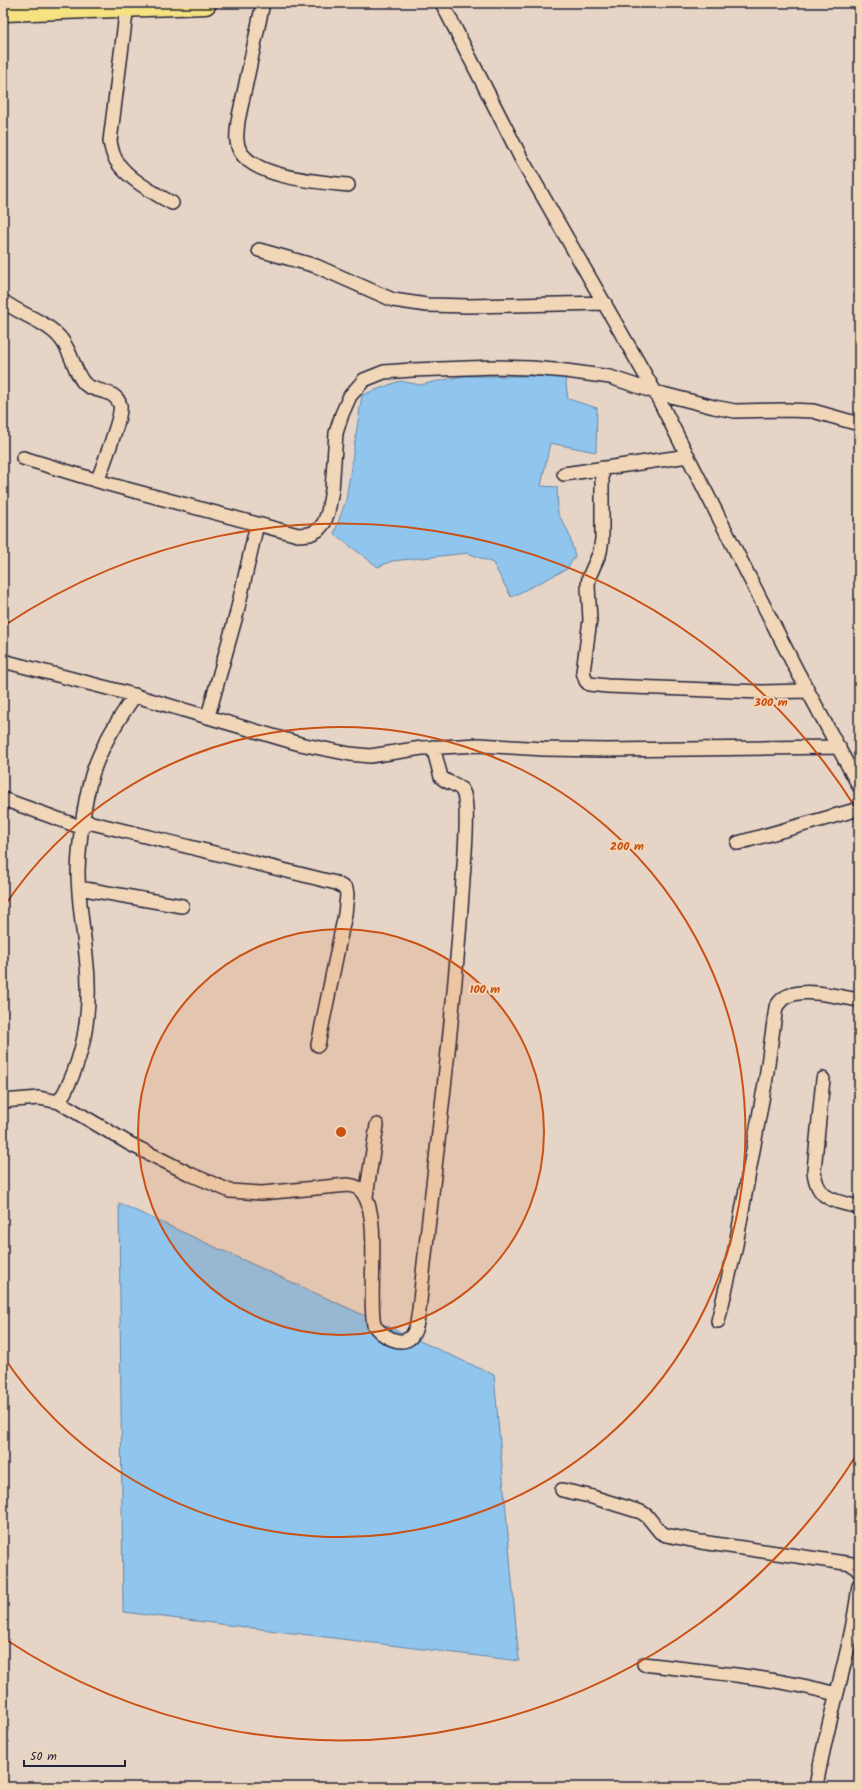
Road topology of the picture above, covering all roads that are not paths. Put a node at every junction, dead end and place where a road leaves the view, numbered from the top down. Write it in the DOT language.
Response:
graph roads {
  1 [pos="205,3"];
  2 [pos="263,3"];
  3 [pos="442,3"];
  4 [pos="113,5"];
  5 [pos="3,10"];
  6 [pos="348,185"];
  7 [pos="172,203"];
  8 [pos="259,250"];
  9 [pos="3,301"];
  10 [pos="605,303"];
  11 [pos="655,392"];
  12 [pos="859,424"];
  13 [pos="688,456"];
  14 [pos="23,458"];
  15 [pos="602,468"];
  16 [pos="564,474"];
  17 [pos="98,480"];
  18 [pos="257,524"];
  19 [pos="3,661"];
  20 [pos="808,691"];
  21 [pos="135,695"];
  22 [pos="208,716"];
  23 [pos="433,747"];
  24 [pos="839,747"];
  25 [pos="859,786"];
  26 [pos="3,799"];
  27 [pos="859,809"];
  28 [pos="84,824"];
  29 [pos="738,843"];
  30 [pos="79,888"];
  31 [pos="182,906"];
  32 [pos="859,1000"];
  33 [pos="318,1045"];
  34 [pos="823,1079"];
  35 [pos="3,1101"];
  36 [pos="63,1103"];
  37 [pos="377,1125"];
  38 [pos="366,1196"];
  39 [pos="859,1207"];
  40 [pos="718,1321"];
  41 [pos="562,1490"];
  42 [pos="859,1570"];
  43 [pos="859,1585"];
  44 [pos="854,1648"];
  45 [pos="644,1664"];
  46 [pos="836,1694"];
  47 [pos="816,1787"];
  1 -- 4 [label="highway"];
  2 -- 6 [label="street"];
  3 -- 10 [label="street"];
  4 -- 5 [label="highway"];
  4 -- 7 [label="street"];
  8 -- 10 [label="street"];
  9 -- 17 [label="street"];
  10 -- 11 [label="street"];
  11 -- 12 [label="street"];
  11 -- 13 [label="street"];
  11 -- 18 [label="street"];
  13 -- 15 [label="street"];
  13 -- 20 [label="street"];
  14 -- 17 [label="street"];
  15 -- 16 [label="street"];
  15 -- 20 [label="street"];
  17 -- 18 [label="street"];
  18 -- 22 [label="street"];
  19 -- 21 [label="street"];
  20 -- 24 [label="street"];
  21 -- 22 [label="street"];
  21 -- 28 [label="street"];
  22 -- 23 [label="street"];
  23 -- 24 [label="street"];
  23 -- 38 [label="street"];
  24 -- 25 [label="street"];
  26 -- 28 [label="street"];
  27 -- 29 [label="street"];
  28 -- 30 [label="street"];
  28 -- 33 [label="street"];
  30 -- 31 [label="street"];
  30 -- 36 [label="street"];
  32 -- 40 [label="street"];
  34 -- 39 [label="street"];
  35 -- 36 [label="street"];
  36 -- 38 [label="street"];
  37 -- 38 [label="street"];
  41 -- 42 [label="street"];
  43 -- 44 [label="street"];
  44 -- 46 [label="street"];
  45 -- 46 [label="street"];
  46 -- 47 [label="street"];
}
